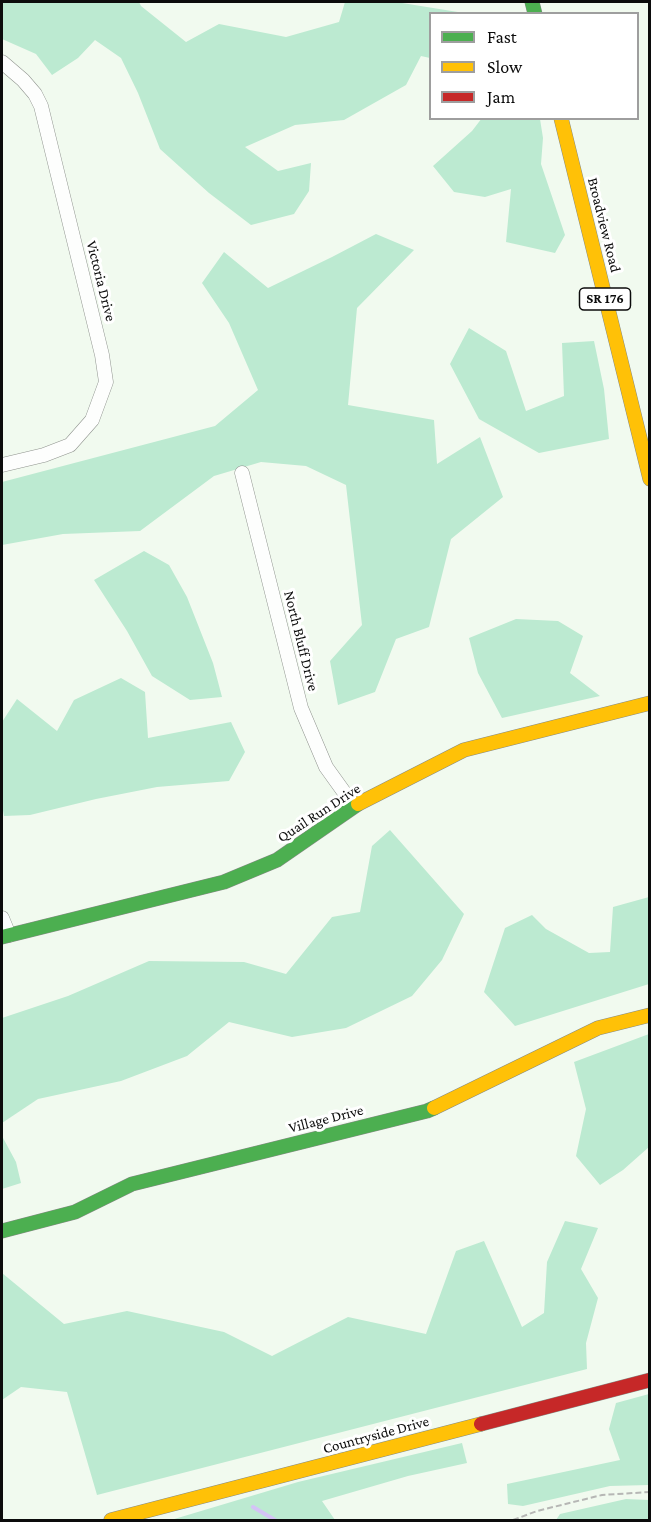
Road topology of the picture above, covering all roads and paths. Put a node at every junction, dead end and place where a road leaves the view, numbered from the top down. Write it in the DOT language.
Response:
graph roads {
  1 [pos="2,62"];
  2 [pos="561,120"];
  3 [pos="2,465"];
  4 [pos="242,473"];
  5 [pos="650,479"];
  6 [pos="650,703"];
  7 [pos="354,806"];
  8 [pos="2,918"];
  9 [pos="5,936"];
  10 [pos="650,1015"];
  11 [pos="2,1231"];
  12 [pos="650,1380"];
  13 [pos="650,1492"];
  14 [pos="111,1521"];
  15 [pos="513,1521"];
  1 -- 3 [label="street, Victoria Drive"];
  2 -- 5 [label="street, Broadview Road / SR 176"];
  4 -- 7 [label="street, North Bluff Drive"];
  6 -- 7 [label="street, Quail Run Drive"];
  7 -- 9 [label="street, Quail Run Drive"];
  8 -- 9 [label="street"];
  10 -- 11 [label="street, Village Drive"];
  12 -- 14 [label="street, Countryside Drive"];
  13 -- 15 [label="path"];
}
